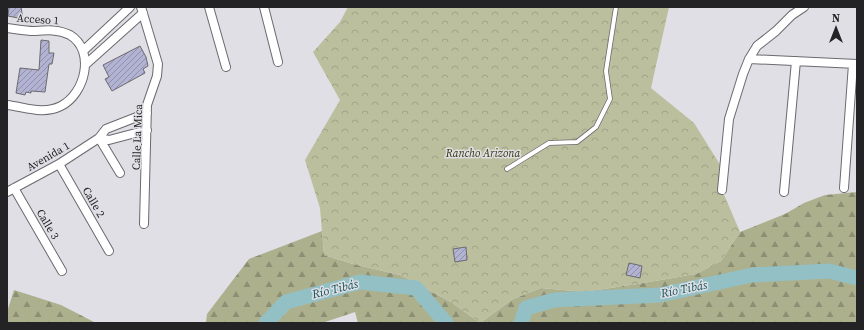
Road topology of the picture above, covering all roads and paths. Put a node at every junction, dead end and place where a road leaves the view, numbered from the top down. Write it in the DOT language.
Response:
graph roads {
  1 [pos="130,7"];
  2 [pos="209,7"];
  3 [pos="264,7"];
  4 [pos="616,7"];
  5 [pos="804,7"];
  6 [pos="142,10"];
  7 [pos="7,28"];
  8 [pos="83,51"];
  9 [pos="749,59"];
  10 [pos="796,61"];
  11 [pos="278,62"];
  12 [pos="855,64"];
  13 [pos="85,65"];
  14 [pos="226,67"];
  15 [pos="7,105"];
  16 [pos="147,113"];
  17 [pos="147,130"];
  18 [pos="99,138"];
  19 [pos="59,164"];
  20 [pos="507,169"];
  21 [pos="120,173"];
  22 [pos="844,188"];
  23 [pos="10,190"];
  24 [pos="722,190"];
  25 [pos="784,192"];
  26 [pos="144,224"];
  27 [pos="110,251"];
  28 [pos="62,271"];
  1 -- 8 [label="street"];
  2 -- 14 [label="street"];
  3 -- 11 [label="street"];
  4 -- 20 [label="lane"];
  5 -- 9 [label="street"];
  6 -- 13 [label="street"];
  6 -- 16 [label="street, Calle La Mica"];
  7 -- 8 [label="street, Acceso 1"];
  8 -- 13 [label="street"];
  9 -- 10 [label="street"];
  9 -- 24 [label="street"];
  10 -- 12 [label="street"];
  10 -- 25 [label="street"];
  12 -- 22 [label="street"];
  13 -- 15 [label="street"];
  16 -- 17 [label="street, Calle La Mica"];
  16 -- 18 [label="street, Avenida 1"];
  17 -- 18 [label="street"];
  17 -- 26 [label="street, Calle La Mica"];
  18 -- 19 [label="street, Avenida 1"];
  18 -- 21 [label="street"];
  19 -- 23 [label="street, Avenida 1"];
  19 -- 27 [label="street, Calle 2"];
  23 -- 28 [label="street, Calle 3"];
}
